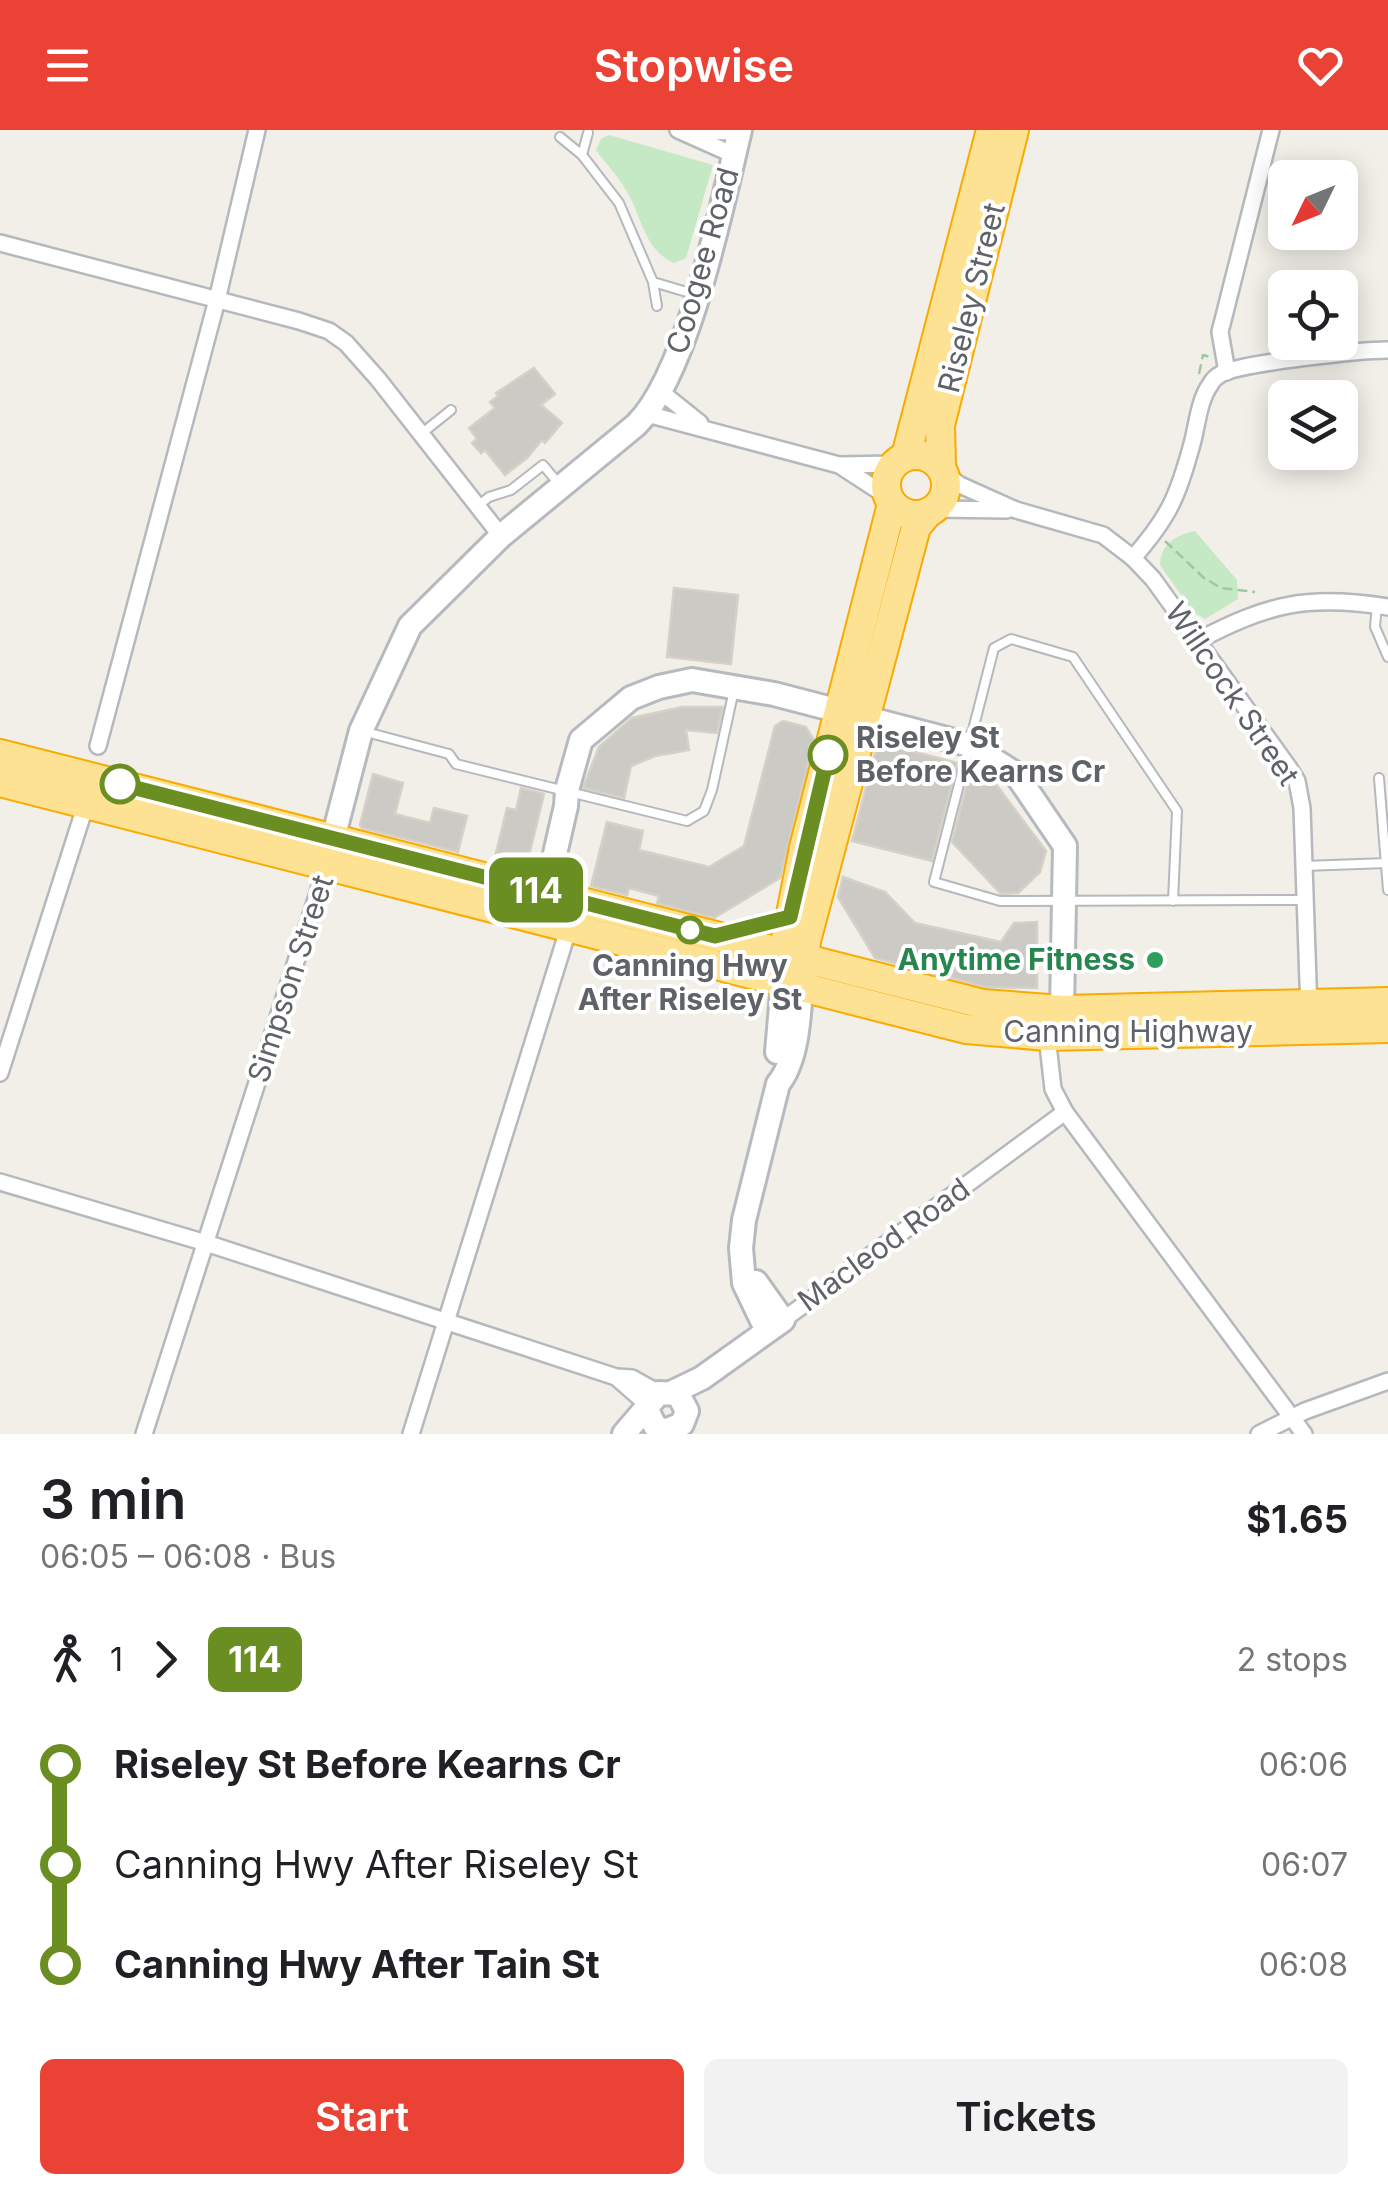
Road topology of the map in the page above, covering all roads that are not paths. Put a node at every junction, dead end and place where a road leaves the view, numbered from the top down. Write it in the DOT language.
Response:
graph roads {
  1 [pos="257,130"];
  2 [pos="678,130"];
  3 [pos="991,130"];
  4 [pos="1014,130"];
  5 [pos="1271,130"];
  6 [pos="588,133"];
  7 [pos="560,137"];
  8 [pos="738,139"];
  9 [pos="582,155"];
  10 [pos="0,244"];
  11 [pos="653,282"];
  12 [pos="697,294"];
  13 [pos="217,300"];
  14 [pos="657,306"];
  15 [pos="1388,350"];
  16 [pos="1226,372"];
  17 [pos="660,391"];
  18 [pos="451,410"];
  19 [pos="647,414"];
  20 [pos="706,428"];
  21 [pos="421,434"];
  22 [pos="899,460"];
  23 [pos="839,465"];
  24 [pos="943,470"];
  25 [pos="562,486"];
  26 [pos="890,500"];
  27 [pos="478,506"];
  28 [pos="1016,510"];
  29 [pos="931,511"];
  30 [pos="501,536"];
  31 [pos="1133,558"];
  32 [pos="1382,606"];
  33 [pos="1197,641"];
  34 [pos="1388,656"];
  35 [pos="735,685"];
  36 [pos="852,715"];
  37 [pos="361,730"];
  38 [pos="970,745"];
  39 [pos="98,746"];
  40 [pos="0,754"];
  41 [pos="1379,778"];
  42 [pos="0,782"];
  43 [pos="567,790"];
  44 [pos="86,804"];
  45 [pos="330,852"];
  46 [pos="1387,863"];
  47 [pos="1303,866"];
  48 [pos="1388,890"];
  49 [pos="546,893"];
  50 [pos="1305,900"];
  51 [pos="1065,902"];
  52 [pos="1173,902"];
  53 [pos="802,912"];
  54 [pos="569,926"];
  55 [pos="715,936"];
  56 [pos="794,956"];
  57 [pos="846,970"];
  58 [pos="792,985"];
  59 [pos="1388,1002"];
  60 [pos="1062,1010"];
  61 [pos="1309,1017"];
  62 [pos="1388,1028"];
  63 [pos="1047,1036"];
  64 [pos="0,1073"];
  65 [pos="1065,1112"];
  66 [pos="0,1182"];
  67 [pos="206,1243"];
  68 [pos="444,1321"];
  69 [pos="775,1325"];
  70 [pos="1388,1381"];
  71 [pos="667,1417"];
  72 [pos="1291,1417"];
  73 [pos="144,1434"];
  74 [pos="411,1434"];
  75 [pos="624,1434"];
  76 [pos="1259,1434"];
  77 [pos="1304,1434"];
  1 -- 13 [label="street"];
  2 -- 8 [label="street"];
  2 -- 8 [label="street"];
  3 -- 22 [label="highway, Riseley Street"];
  4 -- 24 [label="highway, Riseley Street"];
  5 -- 16 [label="street"];
  6 -- 9 [label="lane"];
  7 -- 9 [label="lane"];
  8 -- 12 [label="street, Coogee Road"];
  9 -- 11 [label="lane"];
  10 -- 13 [label="street"];
  11 -- 12 [label="lane"];
  11 -- 14 [label="lane"];
  12 -- 17 [label="street, Coogee Road"];
  13 -- 21 [label="street"];
  13 -- 39 [label="street"];
  15 -- 16 [label="street"];
  16 -- 31 [label="street"];
  17 -- 19 [label="street, Simpson Street"];
  17 -- 20 [label="street"];
  18 -- 21 [label="lane"];
  19 -- 20 [label="street"];
  19 -- 25 [label="street, Simpson Street"];
  20 -- 23 [label="street"];
  21 -- 27 [label="street"];
  22 -- 23 [label="street"];
  22 -- 24 [label="highway"];
  22 -- 26 [label="highway, Riseley Street"];
  23 -- 26 [label="street"];
  24 -- 28 [label="street, Willcock Street"];
  24 -- 29 [label="highway, Riseley Street"];
  25 -- 27 [label="lane"];
  25 -- 30 [label="street, Simpson Street"];
  26 -- 29 [label="highway"];
  26 -- 36 [label="highway, Riseley Street"];
  27 -- 30 [label="street"];
  28 -- 29 [label="street, Willcock Street"];
  28 -- 31 [label="street, Willcock Street"];
  29 -- 36 [label="highway, Riseley Street"];
  30 -- 37 [label="street, Simpson Street"];
  31 -- 33 [label="street, Willcock Street"];
  32 -- 33 [label="street"];
  32 -- 34 [label="lane"];
  33 -- 47 [label="street, Willcock Street"];
  35 -- 36 [label="street"];
  35 -- 43 [label="street"];
  35 -- 43 [label="lane"];
  36 -- 38 [label="street"];
  36 -- 53 [label="highway, Riseley Street"];
  37 -- 43 [label="lane"];
  37 -- 45 [label="street, Simpson Street"];
  38 -- 51 [label="street"];
  38 -- 51 [label="lane"];
  38 -- 52 [label="lane"];
  40 -- 45 [label="highway, Canning Highway"];
  41 -- 46 [label="lane"];
  42 -- 44 [label="highway, Canning Highway"];
  43 -- 49 [label="street"];
  44 -- 45 [label="highway, Canning Highway"];
  44 -- 64 [label="street"];
  45 -- 49 [label="highway, Canning Highway"];
  45 -- 54 [label="highway, Canning Highway"];
  45 -- 67 [label="street, Simpson Street"];
  46 -- 47 [label="lane"];
  46 -- 48 [label="lane"];
  47 -- 50 [label="street, Willcock Street"];
  49 -- 55 [label="highway, Canning Highway"];
  50 -- 52 [label="lane"];
  50 -- 61 [label="street, Willcock Street"];
  51 -- 52 [label="lane"];
  51 -- 60 [label="street"];
  53 -- 55 [label="highway"];
  53 -- 56 [label="highway, Riseley Street"];
  53 -- 57 [label="highway"];
  54 -- 58 [label="highway, Canning Highway"];
  54 -- 68 [label="street"];
  55 -- 56 [label="highway, Canning Highway"];
  56 -- 57 [label="highway, Canning Highway"];
  56 -- 58 [label="highway, Riseley Street"];
  57 -- 60 [label="highway, Canning Highway"];
  58 -- 63 [label="highway, Canning Highway"];
  58 -- 69 [label="street, Riseley Street"];
  59 -- 61 [label="highway, Canning Highway"];
  60 -- 61 [label="highway, Canning Highway"];
  61 -- 62 [label="highway, Canning Highway"];
  61 -- 63 [label="highway, Canning Highway"];
  63 -- 65 [label="street"];
  65 -- 69 [label="street, Macleod Road"];
  65 -- 72 [label="street"];
  66 -- 67 [label="street"];
  67 -- 68 [label="street"];
  67 -- 73 [label="street, Simpson Street"];
  68 -- 71 [label="street"];
  68 -- 74 [label="street"];
  69 -- 71 [label="street, Macleod Road"];
  70 -- 72 [label="street"];
  71 -- 75 [label="street, Macleod Road"];
  72 -- 76 [label="street"];
  72 -- 77 [label="street"];
}
